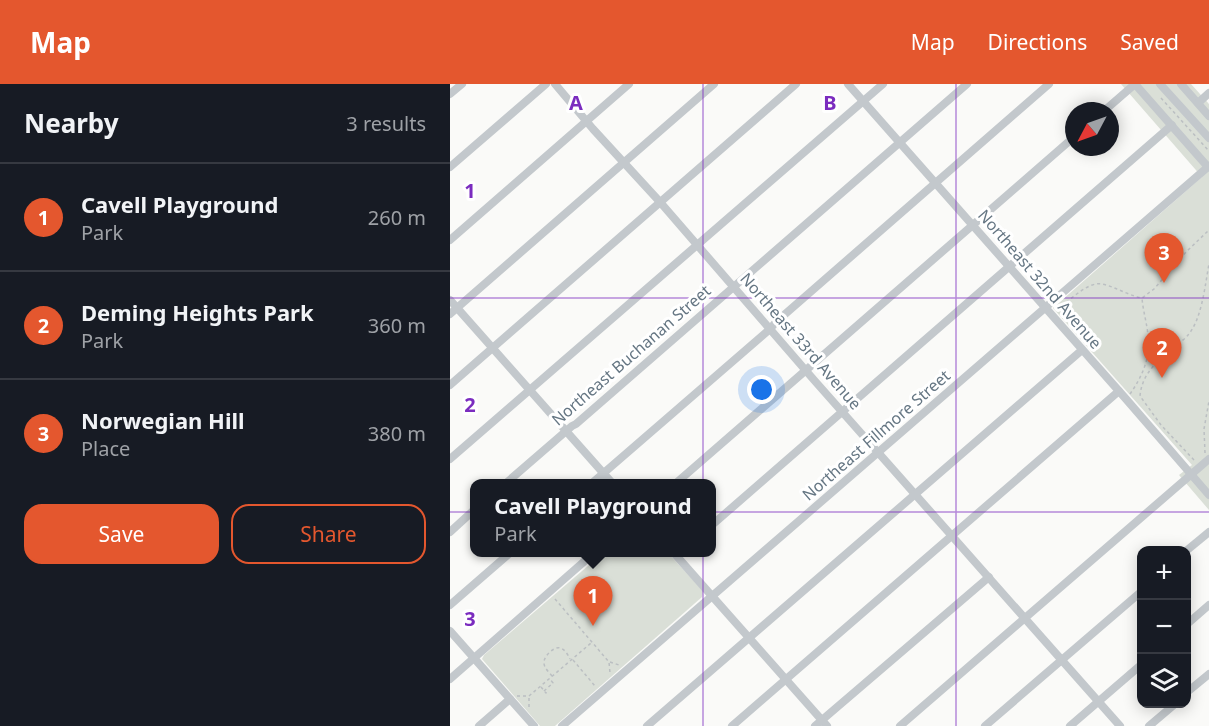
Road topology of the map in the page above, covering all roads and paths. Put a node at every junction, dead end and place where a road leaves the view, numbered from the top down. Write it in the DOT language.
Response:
graph roads {
  1 [pos="462,84"];
  2 [pos="546,84"];
  3 [pos="555,84"];
  4 [pos="629,84"];
  5 [pos="714,84"];
  6 [pos="796,84"];
  7 [pos="848,84"];
  8 [pos="883,84"];
  9 [pos="967,84"];
  10 [pos="1050,84"];
  11 [pos="1135,84"];
  12 [pos="1181,84"];
  13 [pos="1158,88"];
  14 [pos="1209,93"];
  15 [pos="450,94"];
  16 [pos="863,101"];
  17 [pos="1114,102"];
  18 [pos="1198,103"];
  19 [pos="1209,116"];
  20 [pos="586,121"];
  21 [pos="1172,125"];
  22 [pos="1209,138"];
  23 [pos="899,143"];
  24 [pos="1065,145"];
  25 [pos="1209,151"];
  26 [pos="624,162"];
  27 [pos="1209,166"];
  28 [pos="450,167"];
  29 [pos="936,183"];
  30 [pos="660,202"];
  31 [pos="973,226"];
  32 [pos="1209,230"];
  33 [pos="450,240"];
  34 [pos="697,245"];
  35 [pos="1209,264"];
  36 [pos="1009,267"];
  37 [pos="733,286"];
  38 [pos="1143,298"];
  39 [pos="450,300"];
  40 [pos="1046,308"];
  41 [pos="1056,309"];
  42 [pos="453,311"];
  43 [pos="770,329"];
  44 [pos="492,348"];
  45 [pos="1082,350"];
  46 [pos="806,370"];
  47 [pos="450,385"];
  48 [pos="530,390"];
  49 [pos="1119,391"];
  50 [pos="1126,399"];
  51 [pos="1209,401"];
  52 [pos="843,412"];
  53 [pos="566,431"];
  54 [pos="879,453"];
  55 [pos="1207,456"];
  56 [pos="450,459"];
  57 [pos="1195,462"];
  58 [pos="603,473"];
  59 [pos="1191,474"];
  60 [pos="511,479"];
  61 [pos="596,479"];
  62 [pos="608,479"];
  63 [pos="680,479"];
  64 [pos="916,494"];
  65 [pos="1209,495"];
  66 [pos="470,514"];
  67 [pos="716,521"];
  68 [pos="450,531"];
  69 [pos="1209,532"];
  70 [pos="952,535"];
  71 [pos="1191,548"];
  72 [pos="505,557"];
  73 [pos="590,557"];
  74 [pos="679,557"];
  75 [pos="989,577"];
  76 [pos="1137,595"];
  77 [pos="712,597"];
  78 [pos="555,599"];
  79 [pos="1209,605"];
  80 [pos="450,606"];
  81 [pos="1026,618"];
  82 [pos="1191,621"];
  83 [pos="450,631"];
  84 [pos="750,638"];
  85 [pos="592,642"];
  86 [pos="474,658"];
  87 [pos="572,659"];
  88 [pos="1062,659"];
  89 [pos="609,662"];
  90 [pos="620,665"];
  91 [pos="1137,668"];
  92 [pos="611,674"];
  93 [pos="1209,674"];
  94 [pos="552,676"];
  95 [pos="450,679"];
  96 [pos="549,679"];
  97 [pos="786,680"];
  98 [pos="594,685"];
  99 [pos="540,687"];
  100 [pos="1191,689"];
  101 [pos="530,696"];
  102 [pos="514,697"];
  103 [pos="1098,701"];
  104 [pos="1170,708"];
  105 [pos="529,709"];
  106 [pos="822,724"];
  107 [pos="479,726"];
  108 [pos="534,726"];
  109 [pos="562,726"];
  110 [pos="647,726"];
  111 [pos="732,726"];
  112 [pos="900,726"];
  113 [pos="985,726"];
  114 [pos="1070,726"];
  115 [pos="1120,726"];
  116 [pos="1149,726"];
  1 -- 15 [label="street"];
  2 -- 28 [label="street"];
  3 -- 20 [label="street, Northeast 33rd Avenue"];
  4 -- 20 [label="street"];
  5 -- 26 [label="street"];
  6 -- 30 [label="street"];
  7 -- 16 [label="street, Northeast 32nd Avenue"];
  8 -- 16 [label="street"];
  9 -- 23 [label="street, Northeast Buchanan Street"];
  10 -- 29 [label="street"];
  11 -- 17 [label="street"];
  11 -- 21 [label="street"];
  12 -- 18 [label="street"];
  13 -- 22 [label="street"];
  13 -- 25 [label="path"];
  14 -- 18 [label="street"];
  16 -- 23 [label="street, Northeast 32nd Avenue"];
  16 -- 34 [label="street"];
  18 -- 19 [label="street"];
  20 -- 26 [label="street, Northeast 33rd Avenue"];
  20 -- 33 [label="street"];
  21 -- 27 [label="street"];
  21 -- 36 [label="street"];
  23 -- 29 [label="street, Northeast 32nd Avenue"];
  23 -- 37 [label="street, Northeast Buchanan Street"];
  24 -- 31 [label="street"];
  26 -- 30 [label="street, Northeast 33rd Avenue"];
  26 -- 42 [label="street"];
  27 -- 40 [label="street, Northeast Fillmore Street"];
  29 -- 31 [label="street, Northeast 32nd Avenue"];
  29 -- 43 [label="street"];
  30 -- 34 [label="street, Northeast 33rd Avenue"];
  30 -- 44 [label="street"];
  31 -- 36 [label="street, Northeast 32nd Avenue"];
  31 -- 46 [label="street"];
  32 -- 38 [label="path"];
  34 -- 37 [label="street, Northeast 33rd Avenue"];
  34 -- 48 [label="street"];
  35 -- 57 [label="path"];
  36 -- 40 [label="street, Northeast 32nd Avenue"];
  36 -- 52 [label="street"];
  37 -- 43 [label="street, Northeast 33rd Avenue"];
  37 -- 53 [label="street, Northeast Buchanan Street"];
  38 -- 41 [label="path"];
  38 -- 50 [label="path"];
  39 -- 42 [label="street"];
  40 -- 45 [label="street, Northeast 32nd Avenue"];
  40 -- 54 [label="street, Northeast Fillmore Street"];
  42 -- 44 [label="street"];
  43 -- 46 [label="street, Northeast 33rd Avenue"];
  43 -- 58 [label="street"];
  44 -- 47 [label="street"];
  44 -- 48 [label="street"];
  45 -- 49 [label="street, Northeast 32nd Avenue"];
  45 -- 64 [label="street"];
  46 -- 52 [label="street, Northeast 33rd Avenue"];
  46 -- 63 [label="street"];
  48 -- 53 [label="street"];
  48 -- 56 [label="street"];
  49 -- 50 [label="street, Northeast 32nd Avenue"];
  49 -- 70 [label="street"];
  50 -- 59 [label="street, Northeast 32nd Avenue"];
  51 -- 55 [label="path"];
  52 -- 54 [label="street, Northeast 33rd Avenue"];
  52 -- 67 [label="street"];
  53 -- 58 [label="street"];
  53 -- 60 [label="street, Northeast Buchanan Street"];
  54 -- 64 [label="street, Northeast 33rd Avenue"];
  54 -- 77 [label="street, Northeast Fillmore Street"];
  55 -- 59 [label="street"];
  58 -- 61 [label="street"];
  58 -- 62 [label="street"];
  59 -- 65 [label="street, Northeast 32nd Avenue"];
  59 -- 81 [label="street"];
  64 -- 70 [label="street, Northeast 33rd Avenue"];
  64 -- 84 [label="street"];
  66 -- 68 [label="street"];
  69 -- 71 [label="street"];
  70 -- 75 [label="street, Northeast 33rd Avenue"];
  70 -- 97 [label="street"];
  72 -- 80 [label="street"];
  73 -- 86 [label="street"];
  74 -- 77 [label="street"];
  75 -- 81 [label="street, Northeast 33rd Avenue"];
  75 -- 106 [label="street"];
  76 -- 88 [label="street"];
  77 -- 84 [label="street"];
  77 -- 109 [label="street, Northeast Fillmore Street"];
  78 -- 85 [label="path"];
  79 -- 82 [label="street"];
  81 -- 88 [label="street, Northeast 33rd Avenue"];
  81 -- 112 [label="street"];
  83 -- 86 [label="street"];
  84 -- 97 [label="street"];
  84 -- 110 [label="street"];
  85 -- 87 [label="path"];
  85 -- 89 [label="path"];
  86 -- 95 [label="street"];
  86 -- 102 [label="street"];
  87 -- 94 [label="path"];
  87 -- 94 [label="path"];
  87 -- 98 [label="path"];
  88 -- 103 [label="street, Northeast 33rd Avenue"];
  88 -- 113 [label="street"];
  89 -- 90 [label="path"];
  89 -- 92 [label="path"];
  91 -- 103 [label="street"];
  93 -- 100 [label="street"];
  94 -- 96 [label="path"];
  96 -- 99 [label="path"];
  96 -- 99 [label="path"];
  97 -- 106 [label="street"];
  97 -- 111 [label="street"];
  99 -- 101 [label="path"];
  101 -- 102 [label="path"];
  101 -- 105 [label="path"];
  102 -- 107 [label="street"];
  102 -- 108 [label="street"];
  103 -- 114 [label="street"];
  103 -- 115 [label="street, Northeast 33rd Avenue"];
  104 -- 116 [label="street"];
}
